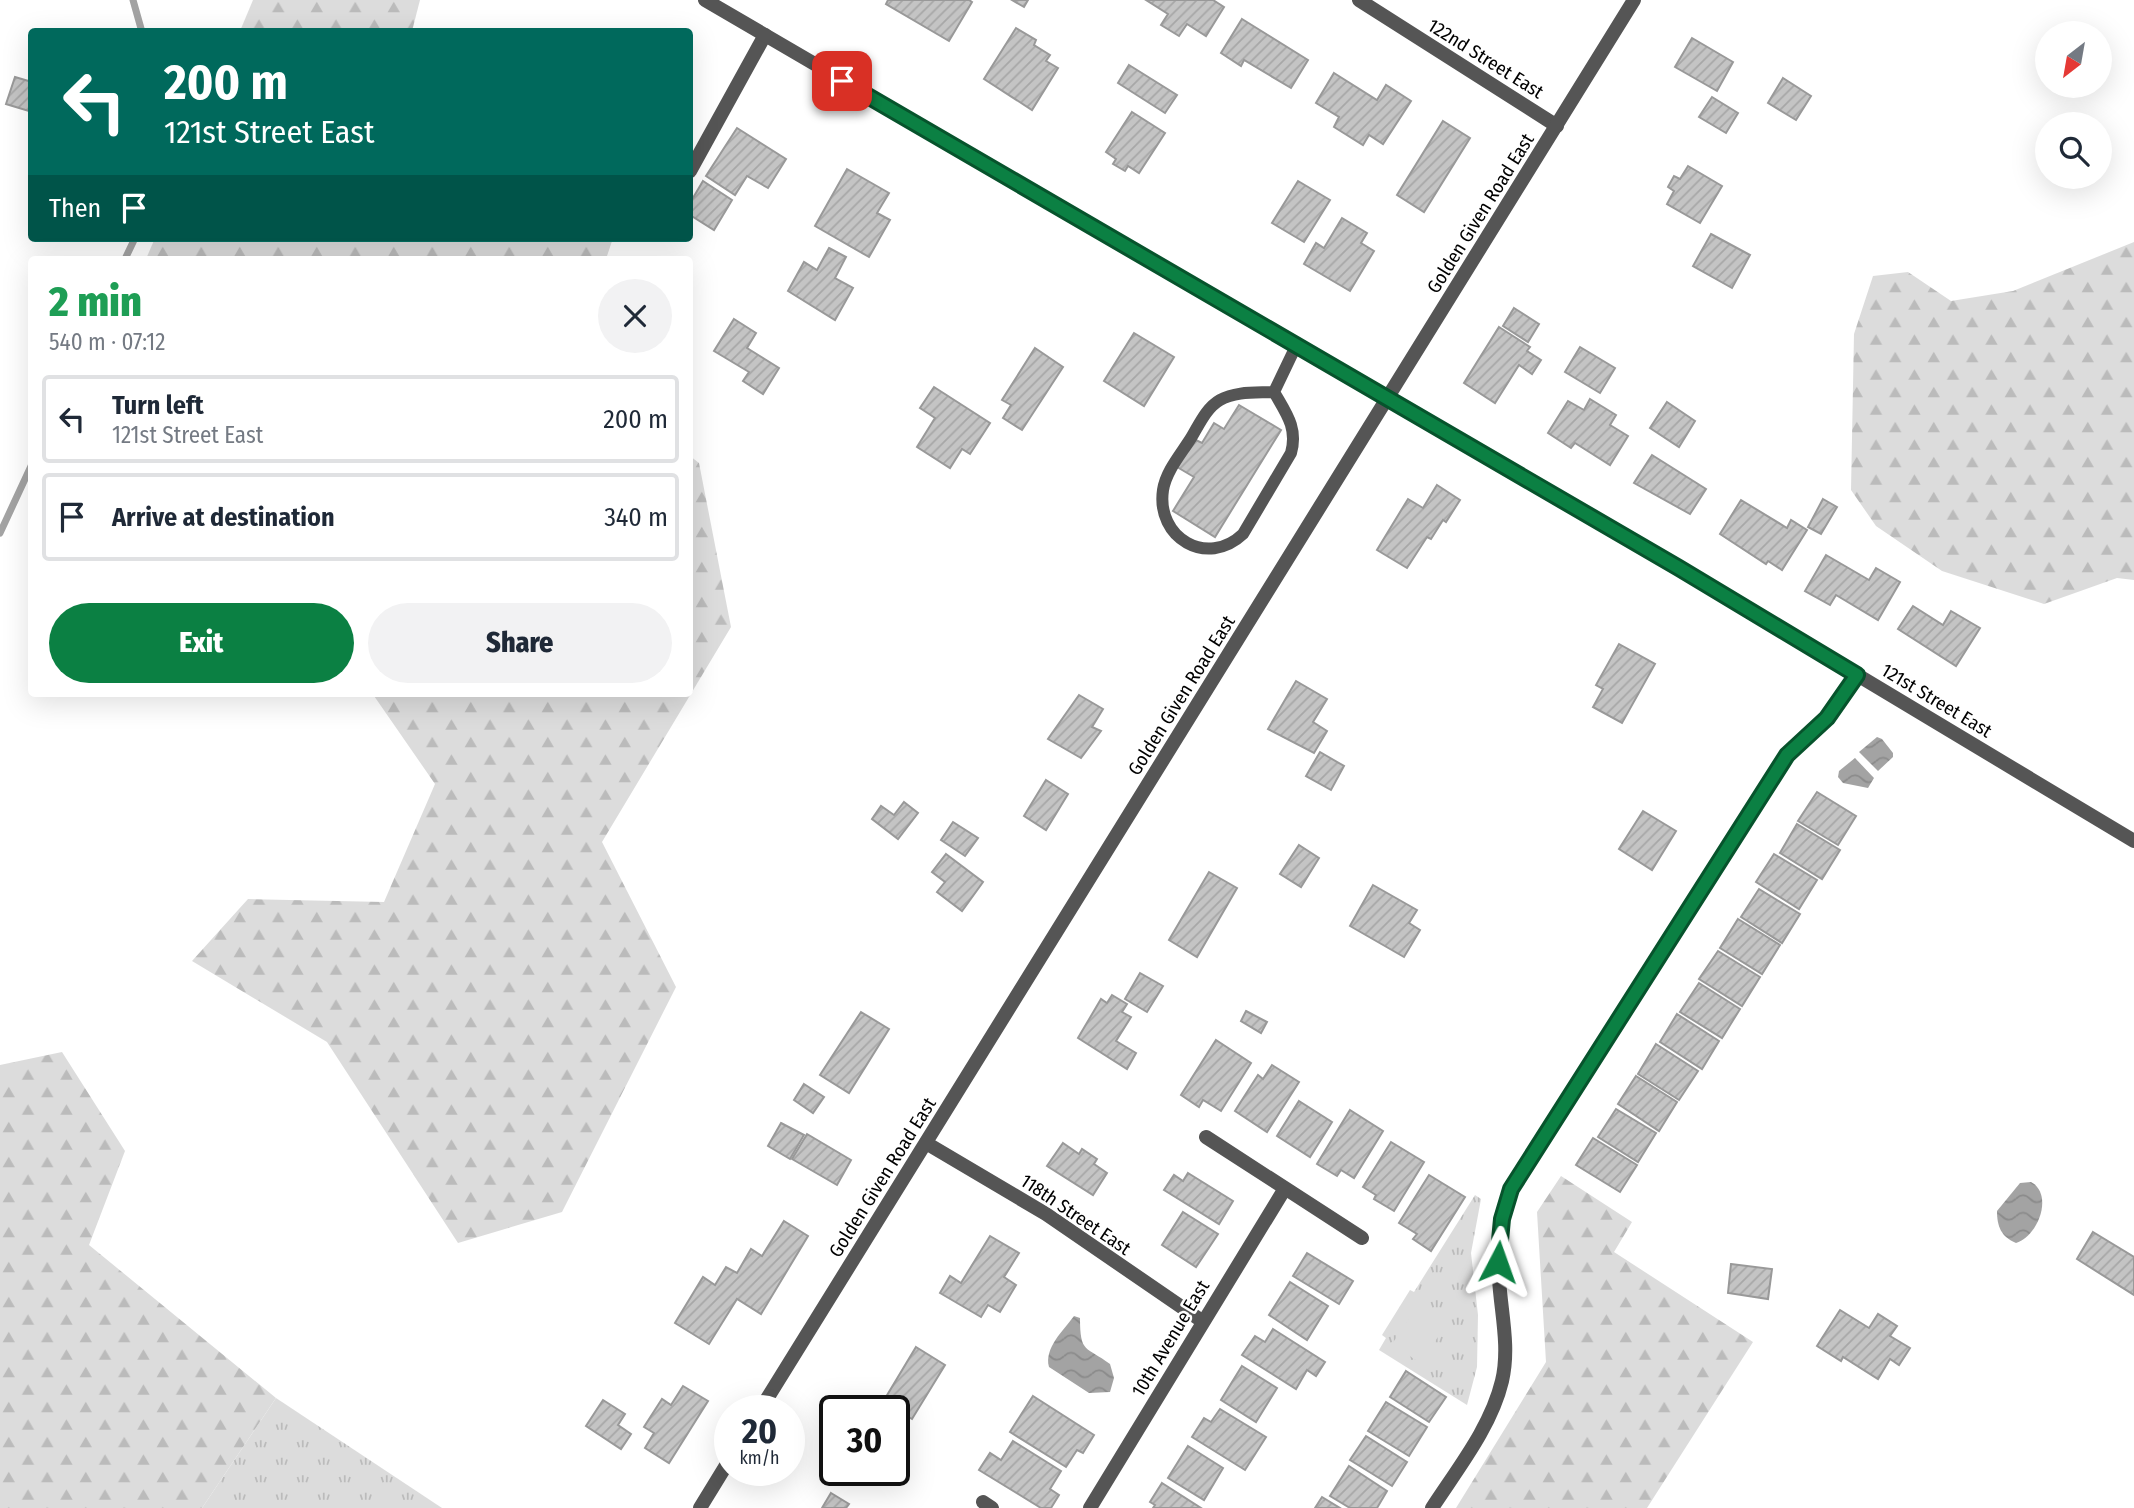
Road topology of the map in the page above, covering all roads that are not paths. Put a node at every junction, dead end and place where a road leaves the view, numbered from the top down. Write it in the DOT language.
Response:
graph roads {
  1 [pos="705,0"];
  2 [pos="1359,0"];
  3 [pos="1634,0"];
  4 [pos="765,35"];
  5 [pos="1557,126"];
  6 [pos="693,167"];
  7 [pos="1296,346"];
  8 [pos="1274,392"];
  9 [pos="1387,398"];
  10 [pos="1857,675"];
  11 [pos="2134,841"];
  12 [pos="1206,1137"];
  13 [pos="926,1143"];
  14 [pos="1284,1190"];
  15 [pos="1362,1238"];
  16 [pos="1202,1321"];
  17 [pos="769,1395"];
  18 [pos="714,1484"];
  19 [pos="699,1508"];
  20 [pos="1090,1508"];
  21 [pos="1432,1508"];
  1 -- 4 [label="street, 121st Street East"];
  2 -- 5 [label="street, 122nd Street East"];
  3 -- 5 [label="street, Golden Given Road East"];
  4 -- 6 [label="street"];
  4 -- 7 [label="street, 121st Street East"];
  5 -- 9 [label="street, Golden Given Road East"];
  7 -- 8 [label="lane"];
  7 -- 9 [label="street, 121st Street East"];
  8 -- 8 [label="lane"];
  9 -- 10 [label="street, 121st Street East"];
  9 -- 13 [label="street, Golden Given Road East"];
  10 -- 11 [label="street, 121st Street East"];
  10 -- 21 [label="street"];
  12 -- 14 [label="street"];
  13 -- 16 [label="street, 118th Street East"];
  13 -- 17 [label="street, Golden Given Road East"];
  14 -- 15 [label="street"];
  14 -- 16 [label="street, 10th Avenue East"];
  16 -- 20 [label="street, 10th Avenue East"];
  18 -- 19 [label="street"];
}
